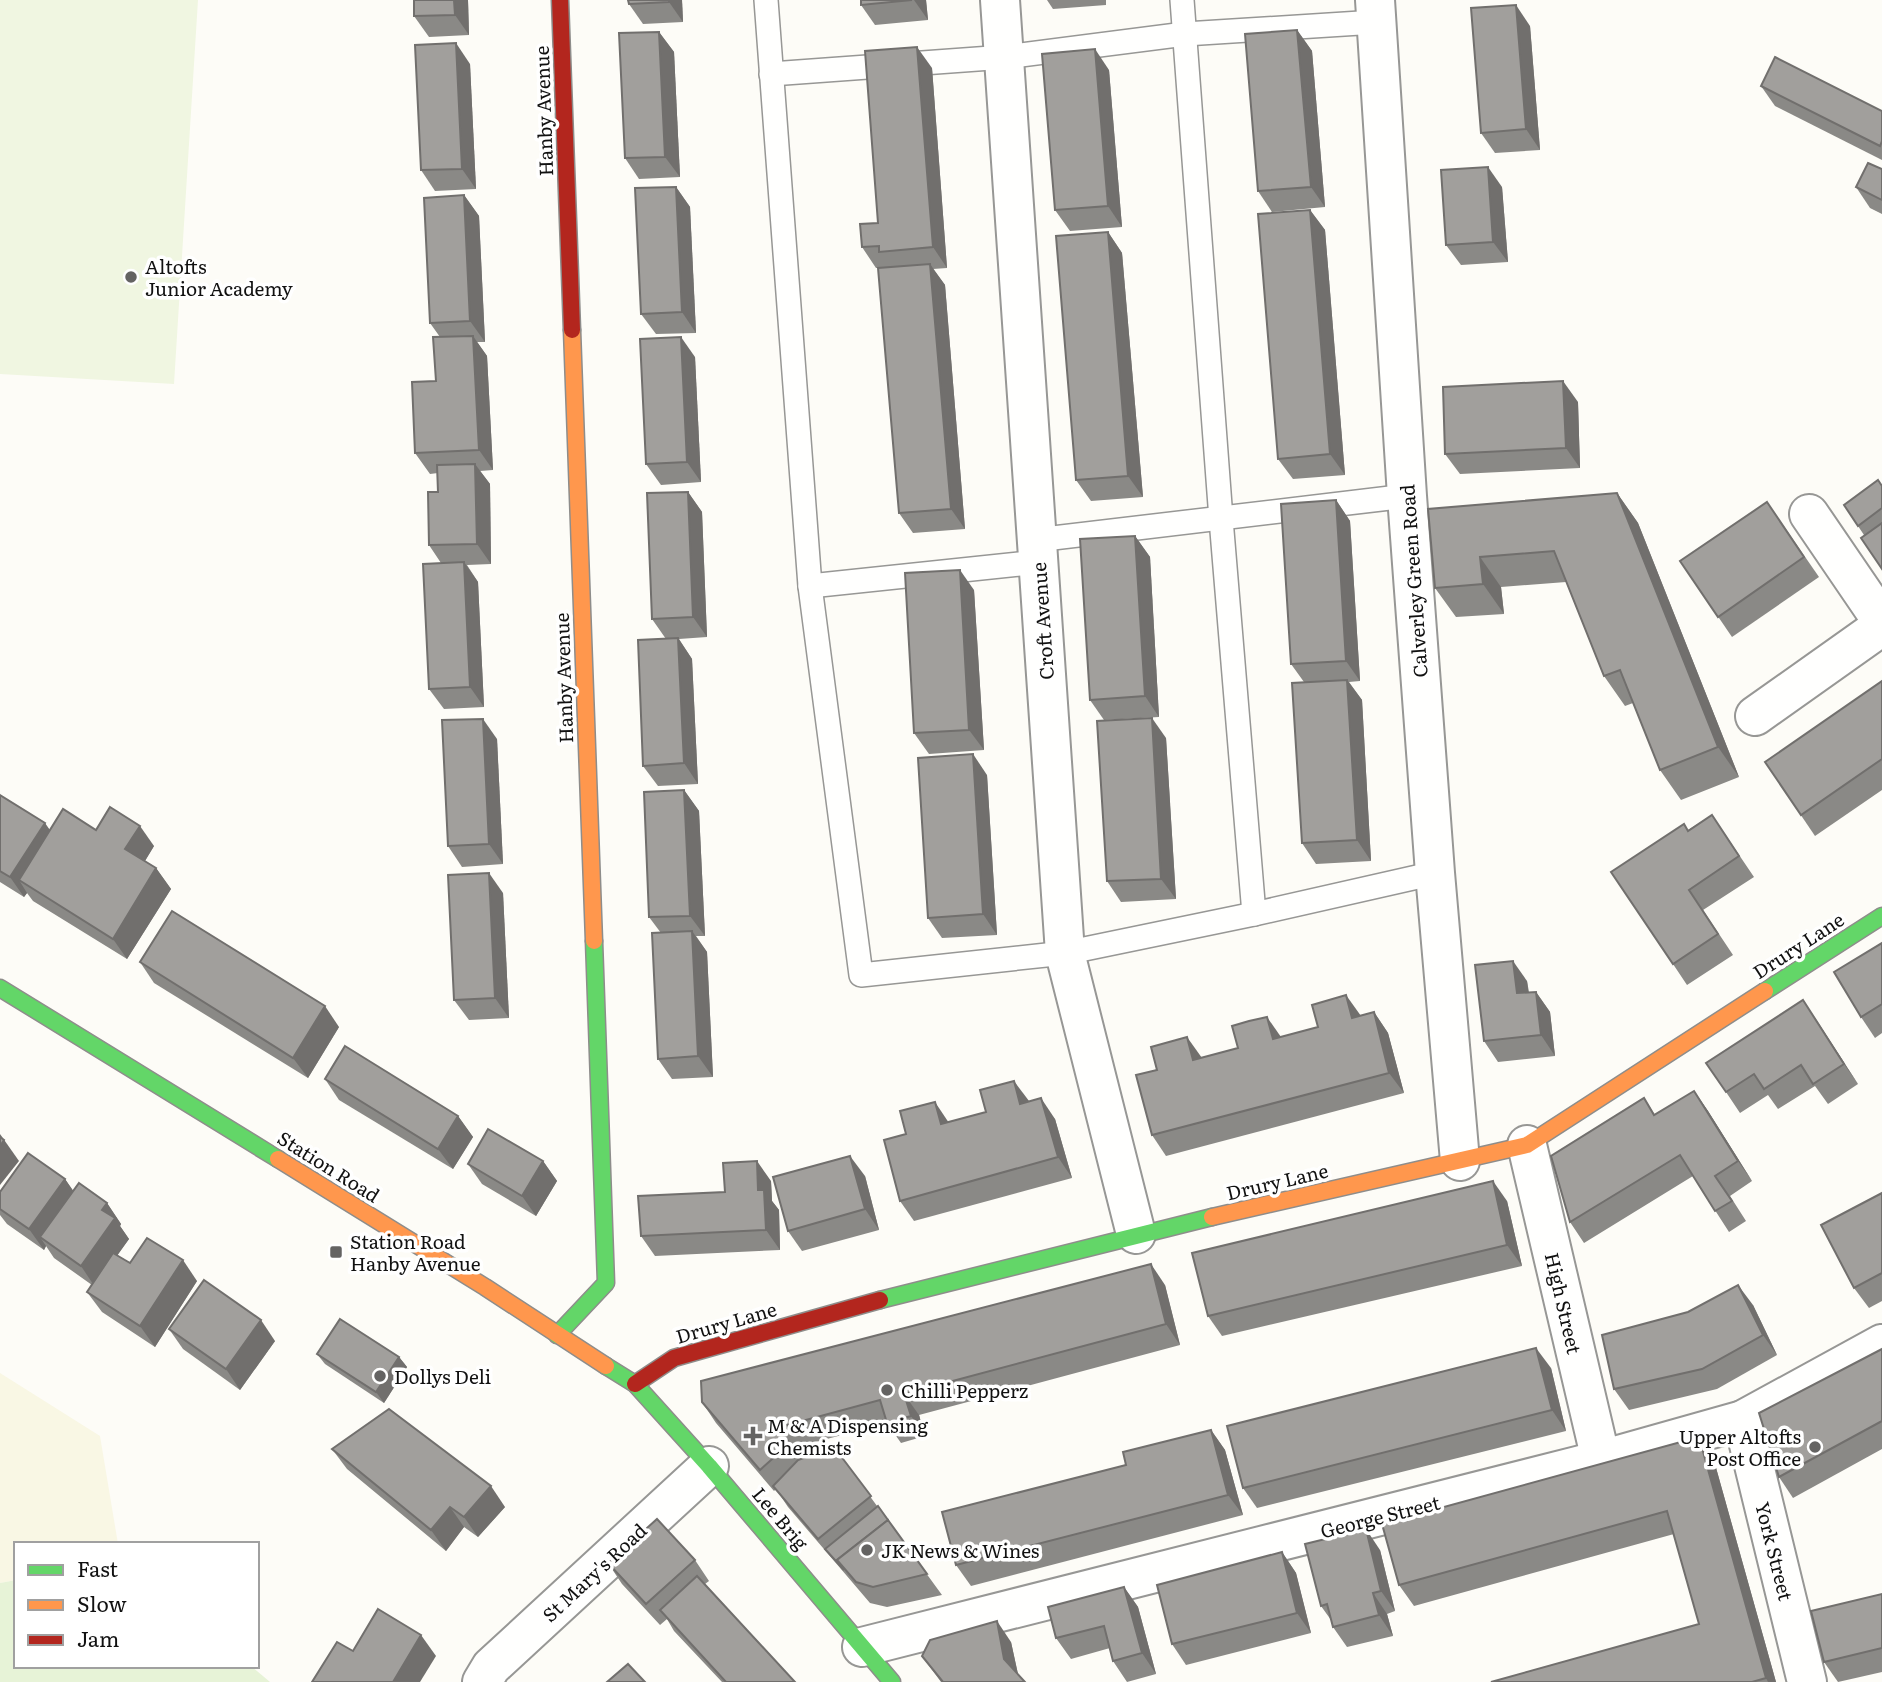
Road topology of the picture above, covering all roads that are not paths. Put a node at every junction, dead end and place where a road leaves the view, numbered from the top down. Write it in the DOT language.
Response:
graph roads {
  1 [pos="560,0"];
  2 [pos="766,0"];
  3 [pos="1000,0"];
  4 [pos="1182,0"];
  5 [pos="1375,11"];
  6 [pos="1185,34"];
  7 [pos="1005,57"];
  8 [pos="771,74"];
  9 [pos="1406,496"];
  10 [pos="1809,514"];
  11 [pos="1221,519"];
  12 [pos="1037,551"];
  13 [pos="810,586"];
  14 [pos="1882,624"];
  15 [pos="1755,716"];
  16 [pos="1435,873"];
  17 [pos="1254,914"];
  18 [pos="1882,916"];
  19 [pos="1065,953"];
  20 [pos="0,988"];
  21 [pos="1527,1145"];
  22 [pos="1460,1161"];
  23 [pos="1136,1234"];
  24 [pos="557,1335"];
  25 [pos="1882,1344"];
  26 [pos="635,1384"];
  27 [pos="1743,1420"];
  28 [pos="1601,1460"];
  29 [pos="709,1466"];
  30 [pos="862,1647"];
  31 [pos="492,1677"];
  32 [pos="892,1682"];
  33 [pos="1807,1682"];
  1 -- 24 [label="street, Hanby Avenue"];
  2 -- 8 [label="lane"];
  3 -- 7 [label="street, Croft Avenue"];
  4 -- 6 [label="lane"];
  5 -- 6 [label="lane"];
  5 -- 9 [label="street, Calverley Green Road"];
  6 -- 7 [label="lane"];
  6 -- 11 [label="lane"];
  7 -- 8 [label="lane"];
  7 -- 12 [label="street, Croft Avenue"];
  8 -- 13 [label="lane"];
  9 -- 11 [label="lane"];
  9 -- 16 [label="street, Calverley Green Road"];
  10 -- 14 [label="street"];
  11 -- 12 [label="lane"];
  11 -- 17 [label="lane"];
  12 -- 13 [label="lane"];
  12 -- 19 [label="street, Croft Avenue"];
  13 -- 19 [label="lane"];
  14 -- 15 [label="street"];
  16 -- 17 [label="lane"];
  16 -- 22 [label="street, Calverley Green Road"];
  17 -- 19 [label="lane"];
  18 -- 21 [label="street, Drury Lane"];
  19 -- 23 [label="street, Croft Avenue"];
  20 -- 24 [label="street, Station Road"];
  21 -- 22 [label="street, Drury Lane"];
  21 -- 28 [label="street, High Street"];
  22 -- 23 [label="street, Drury Lane"];
  23 -- 26 [label="street, Drury Lane"];
  24 -- 26 [label="street, Station Road"];
  25 -- 27 [label="street, George Street"];
  26 -- 29 [label="street, Lee Brig"];
  27 -- 28 [label="street, George Street"];
  27 -- 33 [label="street, York Street"];
  28 -- 30 [label="street, George Street"];
  29 -- 30 [label="street, Lee Brig"];
  29 -- 31 [label="street, St Mary's Road"];
  30 -- 32 [label="street, Lee Brig"];
}
